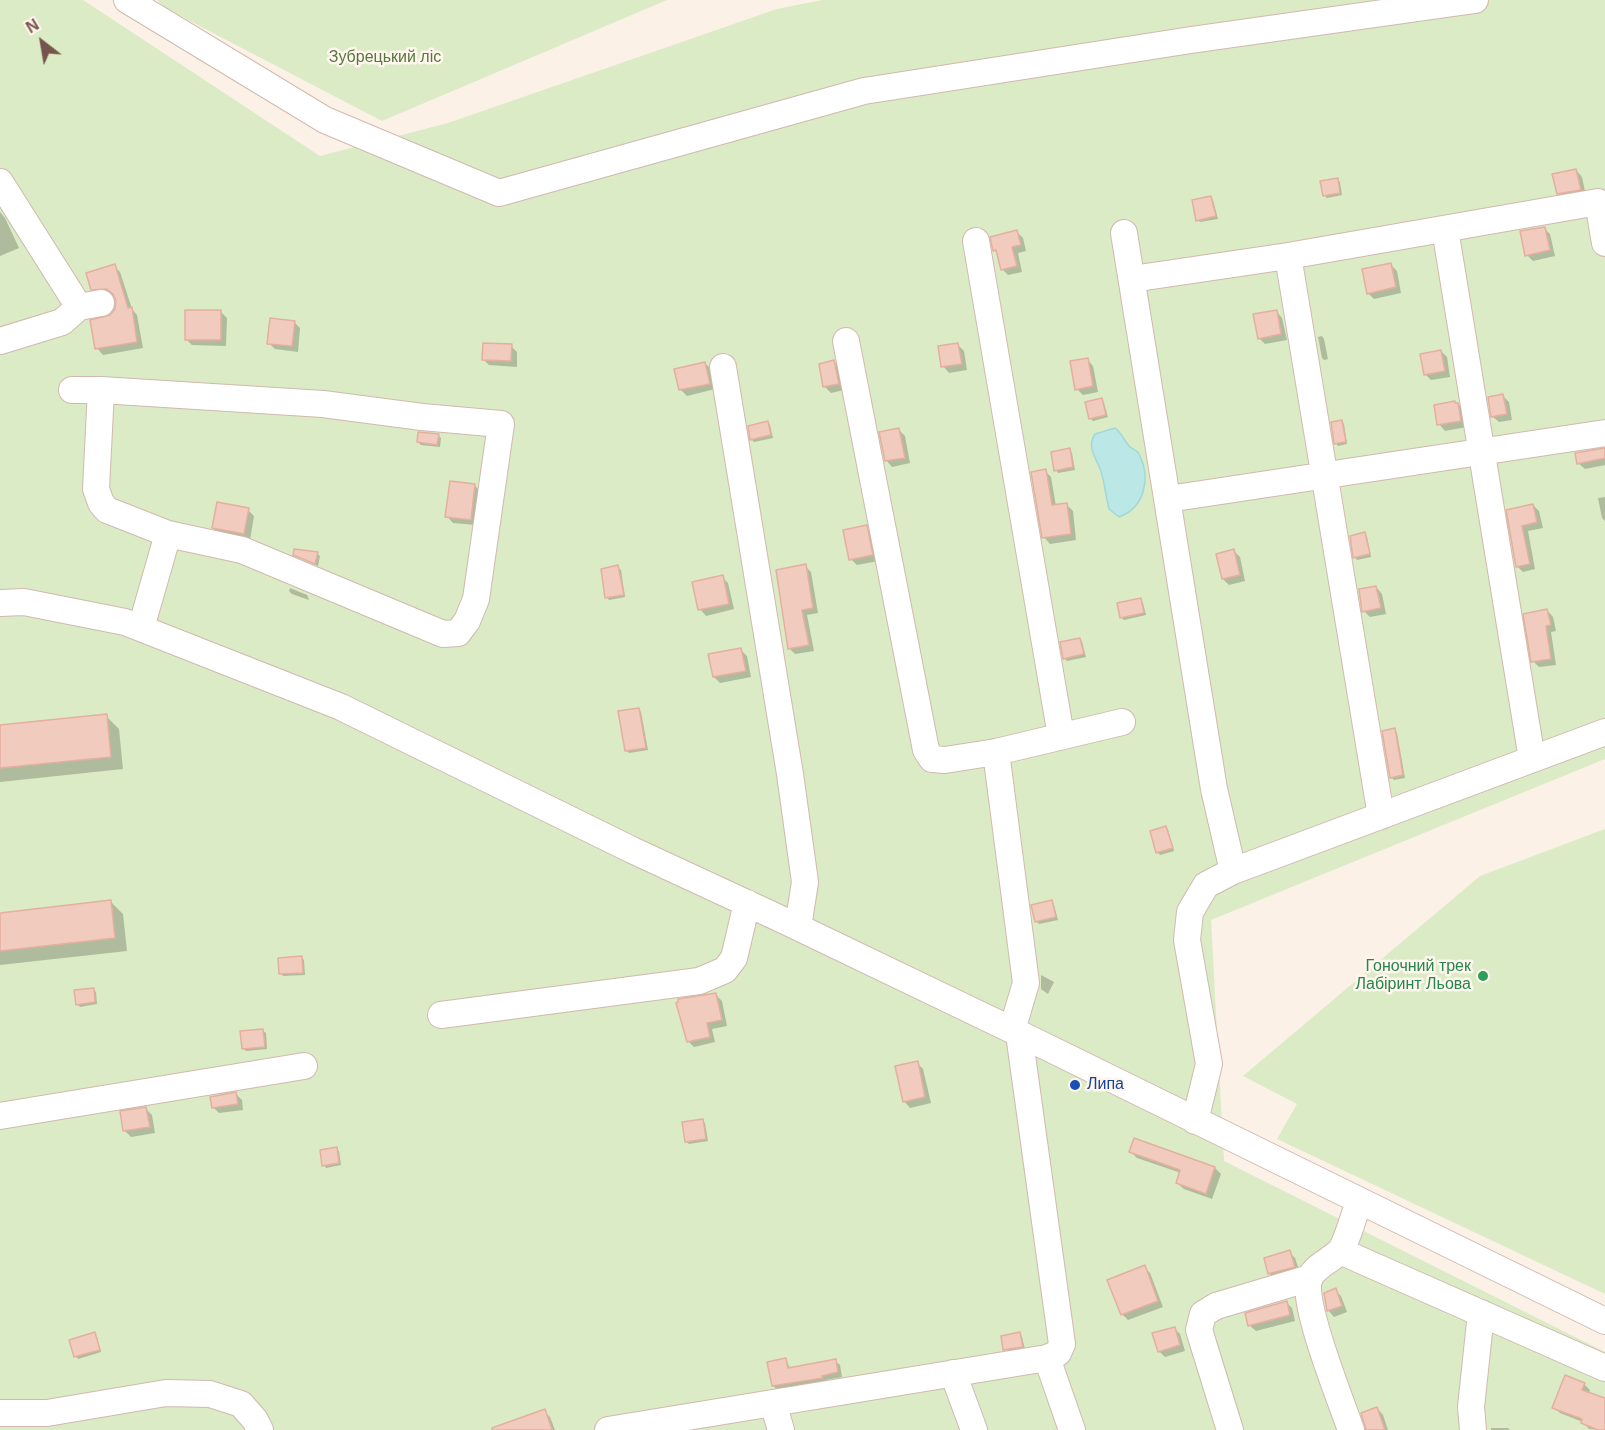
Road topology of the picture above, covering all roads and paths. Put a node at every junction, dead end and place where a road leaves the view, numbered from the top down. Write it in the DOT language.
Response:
graph roads {
  1 [pos="127,0"];
  2 [pos="1475,0"];
  3 [pos="0,182"];
  4 [pos="1445,229"];
  5 [pos="1124,233"];
  6 [pos="976,241"];
  7 [pos="1605,243"];
  8 [pos="1288,256"];
  9 [pos="1132,279"];
  10 [pos="0,341"];
  11 [pos="846,341"];
  12 [pos="723,367"];
  13 [pos="72,390"];
  14 [pos="101,390"];
  15 [pos="1605,433"];
  16 [pos="1481,452"];
  17 [pos="1324,476"];
  18 [pos="1168,499"];
  19 [pos="168,534"];
  20 [pos="0,603"];
  21 [pos="141,628"];
  22 [pos="1122,722"];
  23 [pos="1605,732"];
  24 [pos="1061,736"];
  25 [pos="996,752"];
  26 [pos="1532,759"];
  27 [pos="1381,816"];
  28 [pos="1233,871"];
  29 [pos="747,903"];
  30 [pos="798,927"];
  31 [pos="441,1015"];
  32 [pos="1016,1032"];
  33 [pos="304,1066"];
  34 [pos="0,1116"];
  35 [pos="1195,1121"];
  36 [pos="1359,1201"];
  37 [pos="1340,1251"];
  38 [pos="1310,1278"];
  39 [pos="1481,1313"];
  40 [pos="1605,1321"];
  41 [pos="1047,1358"];
  42 [pos="1605,1368"];
  43 [pos="953,1373"];
  44 [pos="773,1403"];
  45 [pos="0,1413"];
  46 [pos="49,1421"];
  47 [pos="260,1430"];
  48 [pos="608,1430"];
  49 [pos="781,1430"];
  50 [pos="974,1430"];
  51 [pos="1072,1430"];
  52 [pos="1230,1430"];
  53 [pos="1351,1430"];
  54 [pos="1473,1430"];
  1 -- 2 [label="street"];
  3 -- 10 [label="street"];
  4 -- 7 [label="street"];
  4 -- 8 [label="street"];
  4 -- 16 [label="street"];
  5 -- 9 [label="street"];
  6 -- 24 [label="street"];
  8 -- 9 [label="street"];
  8 -- 17 [label="street"];
  9 -- 18 [label="street"];
  11 -- 25 [label="street"];
  12 -- 30 [label="street"];
  13 -- 14 [label="street"];
  14 -- 19 [label="street"];
  14 -- 19 [label="street"];
  15 -- 16 [label="street"];
  16 -- 17 [label="street"];
  16 -- 26 [label="street"];
  17 -- 18 [label="street"];
  17 -- 27 [label="street"];
  18 -- 28 [label="street"];
  19 -- 21 [label="street"];
  20 -- 21 [label="street"];
  21 -- 29 [label="street"];
  22 -- 24 [label="street"];
  23 -- 26 [label="street"];
  24 -- 25 [label="street"];
  25 -- 32 [label="street"];
  26 -- 27 [label="street"];
  27 -- 28 [label="street"];
  28 -- 35 [label="street"];
  29 -- 30 [label="street"];
  29 -- 31 [label="street"];
  30 -- 32 [label="street"];
  32 -- 35 [label="street"];
  32 -- 41 [label="street"];
  33 -- 34 [label="street"];
  35 -- 36 [label="street"];
  36 -- 37 [label="street"];
  36 -- 40 [label="street"];
  37 -- 38 [label="street"];
  37 -- 39 [label="street"];
  38 -- 52 [label="street"];
  38 -- 53 [label="street"];
  39 -- 42 [label="street"];
  39 -- 54 [label="street"];
  41 -- 43 [label="street"];
  41 -- 51 [label="street"];
  43 -- 44 [label="street"];
  43 -- 50 [label="street"];
  44 -- 48 [label="street"];
  44 -- 49 [label="street"];
  45 -- 46 [label="street"];
  46 -- 47 [label="street"];
}
